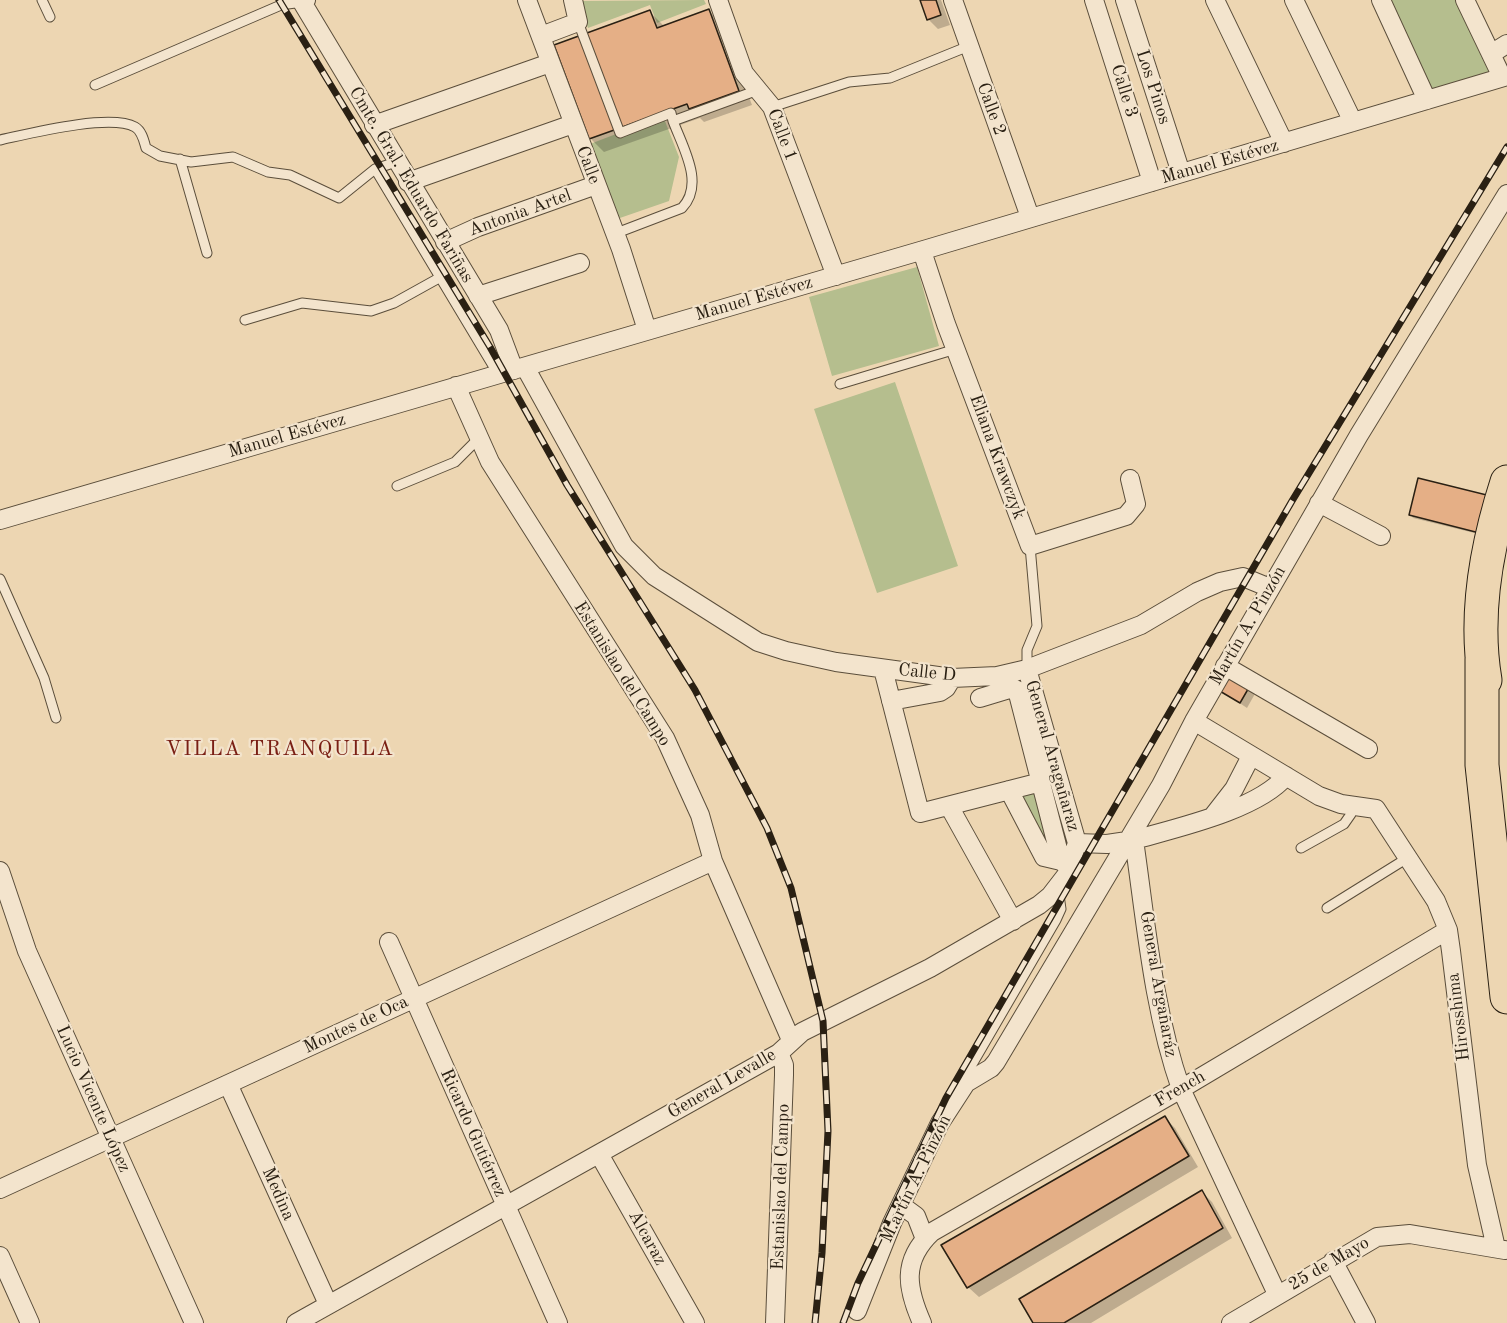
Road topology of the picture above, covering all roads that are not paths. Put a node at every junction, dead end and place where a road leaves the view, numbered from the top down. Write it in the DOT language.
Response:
graph roads {
  1 [pos="42,0"];
  2 [pos="527,0"];
  3 [pos="573,0"];
  4 [pos="718,0"];
  5 [pos="953,0"];
  6 [pos="1094,0"];
  7 [pos="1125,0"];
  8 [pos="1215,0"];
  9 [pos="1294,0"];
  10 [pos="1381,0"];
  11 [pos="1465,0"];
  12 [pos="304,1"];
  13 [pos="50,16"];
  14 [pos="578,21"];
  15 [pos="541,36"];
  16 [pos="1507,44"];
  17 [pos="969,46"];
  18 [pos="1491,54"];
  19 [pos="550,63"];
  20 [pos="1504,76"];
  21 [pos="95,85"];
  22 [pos="758,90"];
  23 [pos="1427,100"];
  24 [pos="772,107"];
  25 [pos="673,121"];
  26 [pos="1353,122"];
  27 [pos="573,124"];
  28 [pos="374,125"];
  29 [pos="0,140"];
  30 [pos="1284,143"];
  31 [pos="180,159"];
  32 [pos="396,162"];
  33 [pos="375,170"];
  34 [pos="1181,173"];
  35 [pos="408,182"];
  36 [pos="1152,182"];
  37 [pos="596,185"];
  38 [pos="1507,194"];
  39 [pos="1030,216"];
  40 [pos="614,234"];
  41 [pos="445,242"];
  42 [pos="922,250"];
  43 [pos="207,253"];
  44 [pos="580,263"];
  45 [pos="836,276"];
  46 [pos="440,278"];
  47 [pos="478,296"];
  48 [pos="245,320"];
  49 [pos="647,330"];
  50 [pos="956,349"];
  51 [pos="512,370"];
  52 [pos="840,384"];
  53 [pos="456,386"];
  54 [pos="478,439"];
  55 [pos="1130,479"];
  56 [pos="1507,482"];
  57 [pos="397,486"];
  58 [pos="1319,503"];
  59 [pos="0,520"];
  60 [pos="609,521"];
  61 [pos="1381,536"];
  62 [pos="1030,546"];
  63 [pos="0,579"];
  64 [pos="1270,588"];
  65 [pos="1482,660"];
  66 [pos="1225,666"];
  67 [pos="883,669"];
  68 [pos="1027,669"];
  69 [pos="952,678"];
  70 [pos="980,698"];
  71 [pos="891,701"];
  72 [pos="56,718"];
  73 [pos="1194,722"];
  74 [pos="1368,749"];
  75 [pos="1251,756"];
  76 [pos="1286,776"];
  77 [pos="1041,782"];
  78 [pos="1507,787"];
  79 [pos="1009,790"];
  80 [pos="1350,805"];
  81 [pos="949,806"];
  82 [pos="1212,817"];
  83 [pos="1130,842"];
  84 [pos="1077,843"];
  85 [pos="1301,848"];
  86 [pos="1409,857"];
  87 [pos="713,861"];
  88 [pos="1065,864"];
  89 [pos="0,871"];
  90 [pos="1058,888"];
  91 [pos="1327,908"];
  92 [pos="1012,921"];
  93 [pos="1448,930"];
  94 [pos="389,942"];
  95 [pos="1507,997"];
  96 [pos="414,998"];
  97 [pos="785,1047"];
  98 [pos="996,1062"];
  99 [pos="966,1083"];
  100 [pos="228,1084"];
  101 [pos="1181,1089"];
  102 [pos="110,1137"];
  103 [pos="599,1154"];
  104 [pos="0,1189"];
  105 [pos="901,1205"];
  106 [pos="506,1208"];
  107 [pos="921,1245"];
  108 [pos="1502,1249"];
  109 [pos="0,1256"];
  110 [pos="1333,1261"];
  111 [pos="1277,1294"];
  112 [pos="328,1305"];
  113 [pos="856,1311"];
  114 [pos="30,1323"];
  115 [pos="194,1323"];
  116 [pos="296,1323"];
  117 [pos="558,1323"];
  118 [pos="695,1323"];
  119 [pos="775,1323"];
  120 [pos="922,1323"];
  121 [pos="1231,1323"];
  122 [pos="1366,1323"];
  1 -- 13 [label="lane"];
  2 -- 15 [label="street, Calle"];
  3 -- 14 [label="street"];
  4 -- 22 [label="street, Calle 1"];
  5 -- 17 [label="street, Calle 2"];
  6 -- 36 [label="street, Calle 3"];
  7 -- 34 [label="street, Los Pinos"];
  8 -- 30 [label="street"];
  9 -- 26 [label="street"];
  10 -- 23 [label="street"];
  11 -- 18 [label="street"];
  12 -- 21 [label="lane"];
  12 -- 28 [label="street, Cmte. Gral. Eduardo Fariñas"];
  14 -- 15 [label="street"];
  14 -- 25 [label="lane"];
  15 -- 19 [label="street, Calle"];
  16 -- 18 [label="street"];
  17 -- 24 [label="lane"];
  17 -- 39 [label="street, Calle 2"];
  18 -- 20 [label="street"];
  19 -- 27 [label="street, Calle"];
  19 -- 28 [label="street"];
  20 -- 23 [label="street, Manuel Estévez"];
  22 -- 24 [label="street, Calle 1"];
  22 -- 25 [label="lane"];
  23 -- 26 [label="street, Manuel Estévez"];
  24 -- 45 [label="street, Calle 1"];
  25 -- 40 [label="lane"];
  26 -- 30 [label="street, Manuel Estévez"];
  27 -- 35 [label="street"];
  27 -- 37 [label="street, Calle"];
  28 -- 32 [label="street, Cmte. Gral. Eduardo Fariñas"];
  29 -- 31 [label="lane"];
  30 -- 34 [label="street, Manuel Estévez"];
  31 -- 33 [label="lane"];
  31 -- 43 [label="lane"];
  32 -- 33 [label="lane"];
  32 -- 35 [label="street, Cmte. Gral. Eduardo Fariñas"];
  33 -- 46 [label="lane"];
  34 -- 36 [label="street, Manuel Estévez"];
  35 -- 41 [label="street, Cmte. Gral. Eduardo Fariñas"];
  36 -- 39 [label="street, Manuel Estévez"];
  37 -- 40 [label="street, Calle"];
  37 -- 41 [label="street, Antonia Artel"];
  38 -- 58 [label="street, Martín A. Pinzón"];
  39 -- 42 [label="street, Manuel Estévez"];
  40 -- 49 [label="street, Calle"];
  41 -- 47 [label="street, Cmte. Gral. Eduardo Fariñas"];
  42 -- 45 [label="street, Manuel Estévez"];
  42 -- 50 [label="street, Eliana Krawczyk"];
  44 -- 47 [label="street"];
  45 -- 49 [label="street, Manuel Estévez"];
  46 -- 48 [label="lane"];
  46 -- 51 [label="lane"];
  47 -- 51 [label="street, Cmte. Gral. Eduardo Fariñas"];
  49 -- 51 [label="street, Manuel Estévez"];
  50 -- 52 [label="lane"];
  50 -- 62 [label="street, Eliana Krawczyk"];
  51 -- 53 [label="street, Manuel Estévez"];
  51 -- 60 [label="street, Cmte. Gral. Eduardo Fariñas"];
  53 -- 54 [label="street, Estanislao del Campo"];
  53 -- 59 [label="street, Manuel Estévez"];
  54 -- 57 [label="lane"];
  54 -- 87 [label="street, Estanislao del Campo"];
  55 -- 62 [label="street"];
  56 -- 65 [label="highway"];
  58 -- 61 [label="street"];
  58 -- 64 [label="street, Martín A. Pinzón"];
  60 -- 67 [label="street, Calle D"];
  62 -- 68 [label="lane, Eliana Krawczyk"];
  63 -- 72 [label="lane"];
  64 -- 66 [label="street, Martín A. Pinzón"];
  64 -- 68 [label="street, Calle D"];
  65 -- 78 [label="highway"];
  65 -- 95 [label="highway"];
  66 -- 73 [label="street, Martín A. Pinzón"];
  66 -- 74 [label="street"];
  67 -- 69 [label="street, Calle D"];
  67 -- 71 [label="street"];
  68 -- 69 [label="street, Calle D"];
  68 -- 84 [label="street, General Aragañaraz"];
  69 -- 71 [label="street"];
  70 -- 77 [label="street"];
  71 -- 81 [label="street"];
  73 -- 75 [label="street"];
  73 -- 83 [label="street, Martín A. Pinzón"];
  75 -- 76 [label="street"];
  75 -- 82 [label="street"];
  76 -- 80 [label="street"];
  76 -- 82 [label="street"];
  77 -- 79 [label="street"];
  77 -- 88 [label="street"];
  79 -- 81 [label="street"];
  79 -- 88 [label="street"];
  80 -- 85 [label="lane"];
  80 -- 86 [label="street, Hirosshima"];
  81 -- 92 [label="street"];
  82 -- 83 [label="street"];
  83 -- 84 [label="street"];
  83 -- 98 [label="street, Martín A. Pinzón"];
  83 -- 101 [label="street, General Argañaráz"];
  84 -- 88 [label="street, General Levalle"];
  86 -- 91 [label="lane"];
  86 -- 93 [label="street, Hirosshima"];
  87 -- 96 [label="street, Montes de Oca"];
  87 -- 97 [label="street, Estanislao del Campo"];
  88 -- 90 [label="street, General Levalle"];
  89 -- 102 [label="street, Lucio Vicente López"];
  90 -- 92 [label="street, General Levalle"];
  90 -- 99 [label="lane"];
  92 -- 97 [label="street, General Levalle"];
  93 -- 101 [label="street, French"];
  93 -- 108 [label="street, Hirosshima"];
  94 -- 96 [label="street, Ricardo Gutiérrez"];
  96 -- 100 [label="street, Montes de Oca"];
  96 -- 106 [label="street, Ricardo Gutiérrez"];
  97 -- 103 [label="street, General Levalle"];
  97 -- 119 [label="street, Estanislao del Campo"];
  98 -- 99 [label="street, M.artín A. Pinzón"];
  99 -- 105 [label="street, M.artín A. Pinzón"];
  100 -- 102 [label="street, Montes de Oca"];
  100 -- 112 [label="street, Medina"];
  101 -- 107 [label="street, French"];
  101 -- 111 [label="street, General Argañaráz"];
  102 -- 104 [label="street, Montes de Oca"];
  102 -- 115 [label="street, Lucio Vicente López"];
  103 -- 106 [label="street, General Levalle"];
  103 -- 118 [label="street, Alcaraz"];
  105 -- 107 [label="street"];
  105 -- 113 [label="street, M.artín A. Pinzón"];
  106 -- 112 [label="street, General Levalle"];
  106 -- 117 [label="street, Ricardo Gutiérrez"];
  107 -- 120 [label="street"];
  108 -- 110 [label="street, 25 de Mayo"];
  109 -- 114 [label="street"];
  110 -- 111 [label="street, 25 de Mayo"];
  110 -- 122 [label="street"];
  111 -- 121 [label="street, 25 de Mayo"];
  112 -- 116 [label="street, General Levalle"];
}
